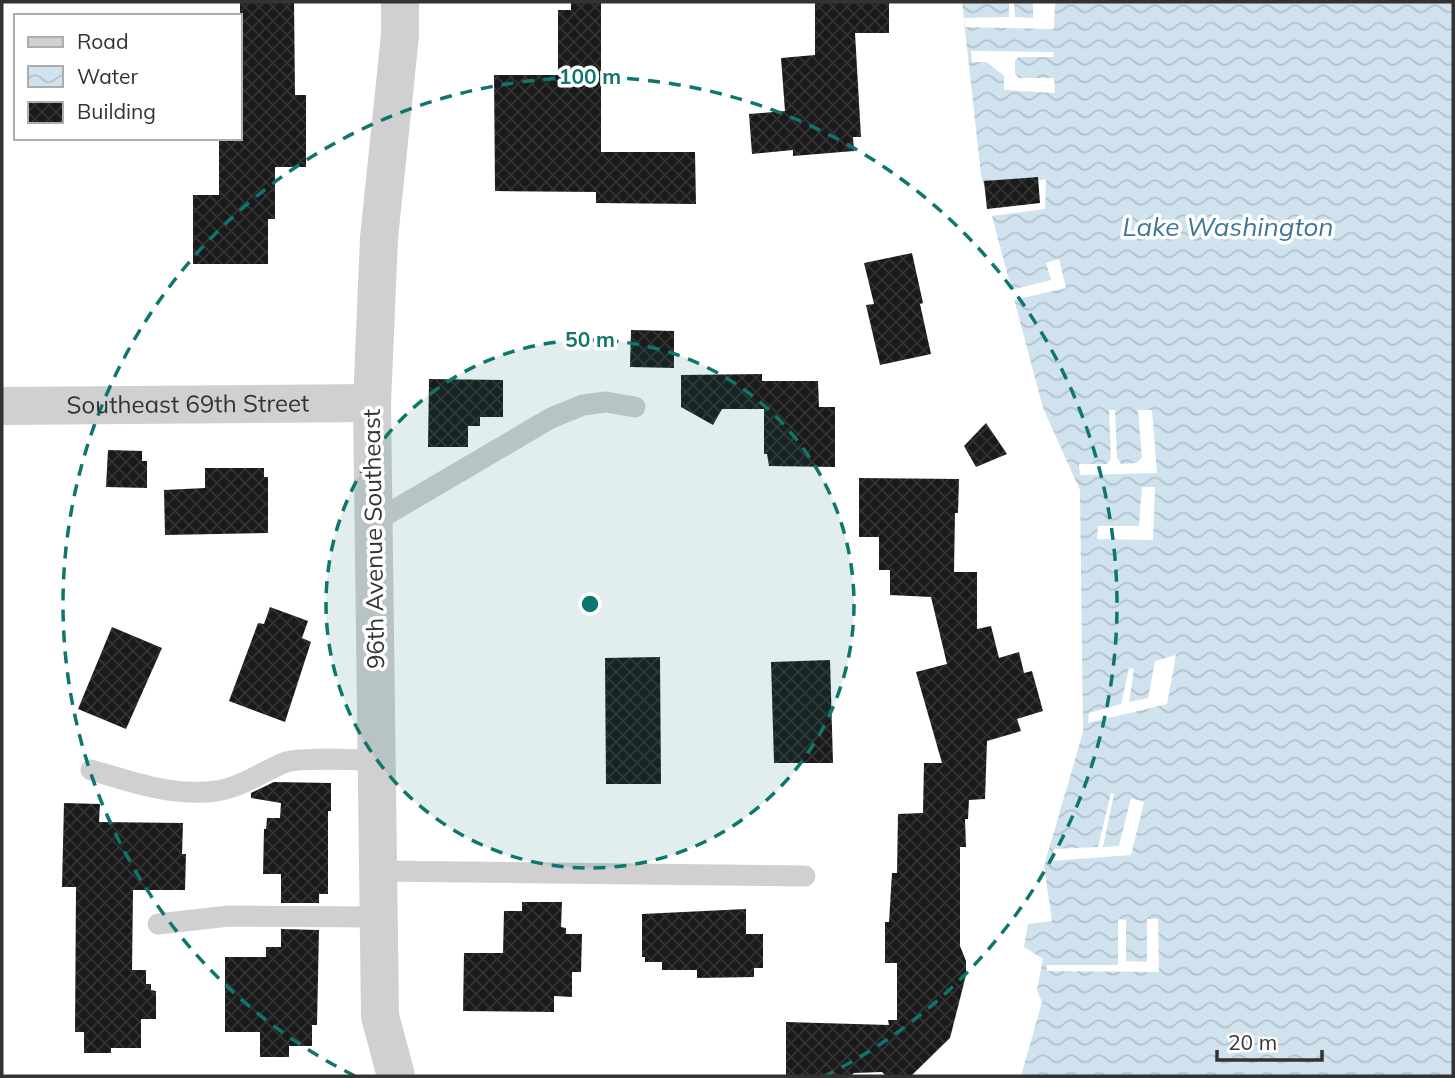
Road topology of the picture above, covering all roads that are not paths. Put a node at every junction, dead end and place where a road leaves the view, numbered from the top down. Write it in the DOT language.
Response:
graph roads {
  1 [pos="400,2"];
  2 [pos="372,403"];
  3 [pos="2,406"];
  4 [pos="635,407"];
  5 [pos="374,522"];
  6 [pos="377,760"];
  7 [pos="90,770"];
  8 [pos="378,870"];
  9 [pos="804,876"];
  10 [pos="379,917"];
  11 [pos="158,924"];
  12 [pos="396,1076"];
  1 -- 2 [label="street, 96th Avenue Southeast"];
  2 -- 3 [label="street, Southeast 69th Street"];
  2 -- 5 [label="street, 96th Avenue Southeast"];
  4 -- 5 [label="lane"];
  5 -- 6 [label="street, 96th Avenue Southeast"];
  6 -- 7 [label="lane"];
  6 -- 8 [label="street, 96th Avenue Southeast"];
  8 -- 9 [label="lane"];
  8 -- 10 [label="street, 96th Avenue Southeast"];
  10 -- 11 [label="lane"];
  10 -- 12 [label="street, 96th Avenue Southeast"];
}
